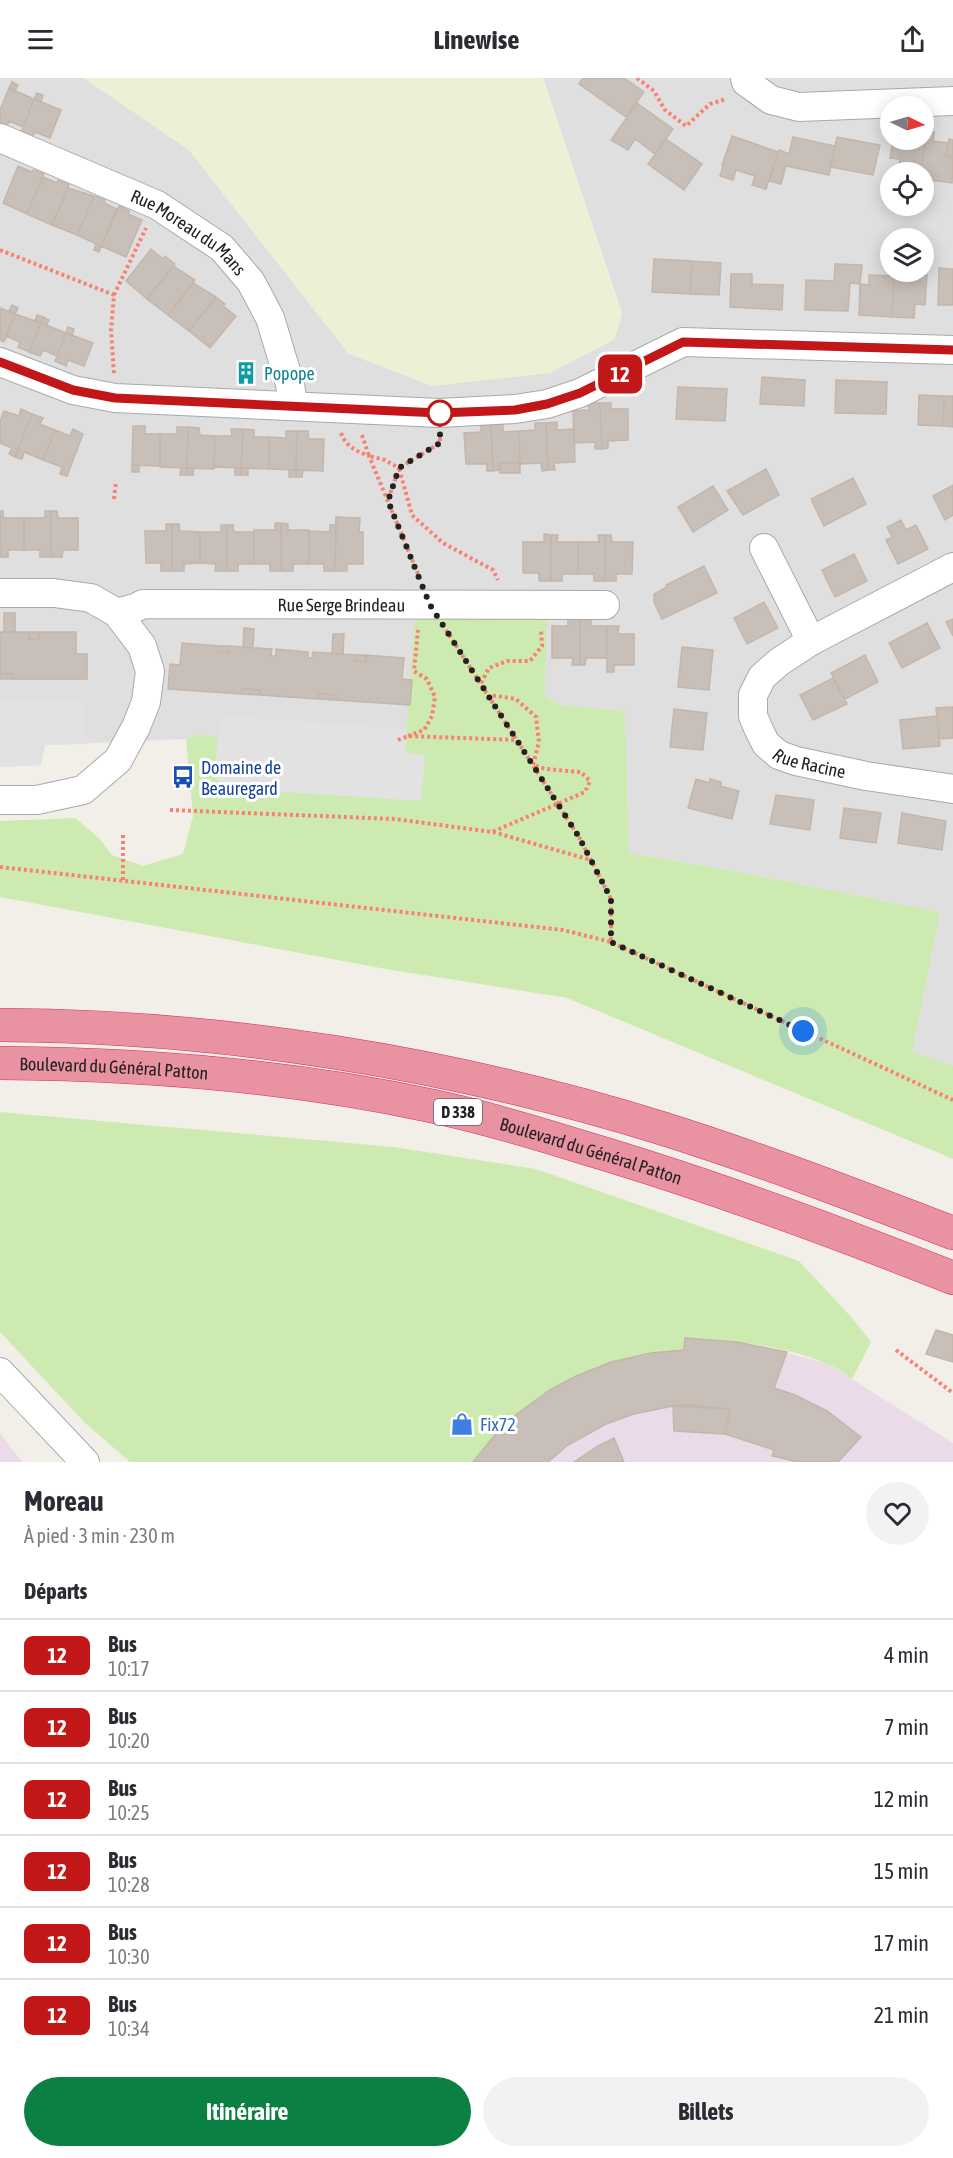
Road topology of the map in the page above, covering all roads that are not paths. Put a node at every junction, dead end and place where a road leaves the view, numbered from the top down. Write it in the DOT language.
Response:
graph roads {
  1 [pos="750,83"];
  2 [pos="953,101"];
  3 [pos="0,138"];
  4 [pos="953,350"];
  5 [pos="0,362"];
  6 [pos="293,405"];
  7 [pos="764,548"];
  8 [pos="953,567"];
  9 [pos="0,592"];
  10 [pos="605,605"];
  11 [pos="117,613"];
  12 [pos="811,641"];
  13 [pos="953,789"];
  14 [pos="0,800"];
  15 [pos="0,1025"];
  16 [pos="0,1063"];
  17 [pos="953,1233"];
  18 [pos="953,1278"];
  19 [pos="0,1372"];
  20 [pos="85,1462"];
  1 -- 2 [label="street"];
  3 -- 6 [label="street, Rue Moreau du Mans"];
  4 -- 6 [label="street"];
  5 -- 6 [label="street"];
  7 -- 12 [label="street"];
  8 -- 12 [label="street, Rue Racine"];
  9 -- 11 [label="street"];
  10 -- 11 [label="street, Rue Serge Brindeau"];
  11 -- 14 [label="street"];
  12 -- 13 [label="street, Rue Racine"];
  15 -- 17 [label="highway, Boulevard du Général Patton / D 338"];
  16 -- 18 [label="highway, Boulevard du Général Patton / D 338"];
  19 -- 20 [label="street"];
}
